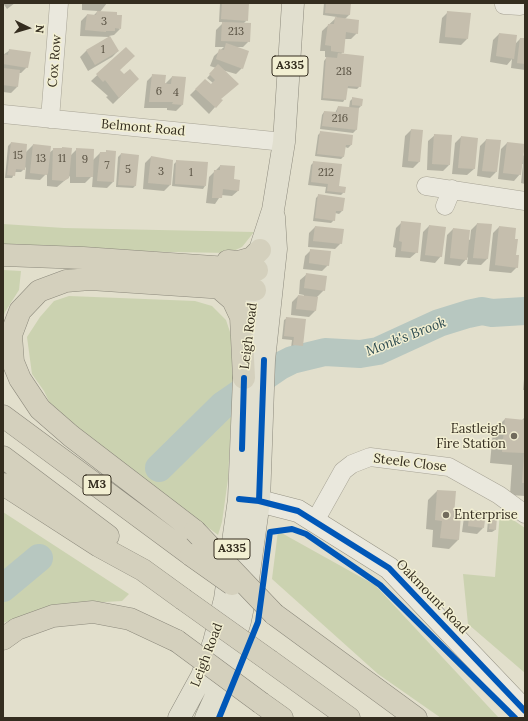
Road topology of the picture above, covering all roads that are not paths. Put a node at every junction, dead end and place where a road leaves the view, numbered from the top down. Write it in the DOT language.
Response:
graph roads {
  1 [pos="59,3"];
  2 [pos="293,3"];
  3 [pos="525,4"];
  4 [pos="504,5"];
  5 [pos="3,114"];
  6 [pos="50,119"];
  7 [pos="284,142"];
  8 [pos="426,186"];
  9 [pos="452,189"];
  10 [pos="525,201"];
  11 [pos="445,206"];
  12 [pos="273,210"];
  13 [pos="3,255"];
  14 [pos="261,273"];
  15 [pos="218,287"];
  16 [pos="244,378"];
  17 [pos="3,416"];
  18 [pos="3,457"];
  19 [pos="3,484"];
  20 [pos="249,500"];
  21 [pos="525,514"];
  22 [pos="315,520"];
  23 [pos="143,570"];
  24 [pos="274,614"];
  25 [pos="3,639"];
  26 [pos="525,711"];
  27 [pos="179,718"];
  28 [pos="206,718"];
  29 [pos="282,718"];
  30 [pos="349,718"];
  31 [pos="416,718"];
  1 -- 6 [label="street, Cox Row"];
  2 -- 7 [label="main road, Leigh Road / A335"];
  3 -- 4 [label="street"];
  5 -- 6 [label="street, Belmont Road"];
  6 -- 7 [label="street, Belmont Road"];
  7 -- 12 [label="main road, Leigh Road / A335"];
  8 -- 9 [label="street"];
  9 -- 10 [label="street"];
  9 -- 11 [label="street"];
  12 -- 14 [label="main road, Leigh Road / A335"];
  12 -- 14 [label="main road, Leigh Road / A335"];
  13 -- 14 [label="highway"];
  14 -- 15 [label="highway, M3"];
  14 -- 16 [label="main road, Leigh Road / A335"];
  14 -- 20 [label="main road, Leigh Road / A335"];
  15 -- 16 [label="highway"];
  15 -- 24 [label="highway, M3, bridge"];
  16 -- 20 [label="main road, Leigh Road / A335"];
  17 -- 24 [label="highway, M3, bridge"];
  18 -- 23 [label="highway, M3"];
  19 -- 23 [label="highway, M3"];
  20 -- 22 [label="street, Oakmount Road"];
  20 -- 27 [label="main road, Leigh Road / A335"];
  20 -- 28 [label="main road, Leigh Road / A335"];
  21 -- 22 [label="street, Steele Close"];
  22 -- 26 [label="street, Oakmount Road"];
  23 -- 30 [label="highway, M3, bridge"];
  24 -- 31 [label="highway, M3"];
  25 -- 29 [label="highway, bridge"];
}
